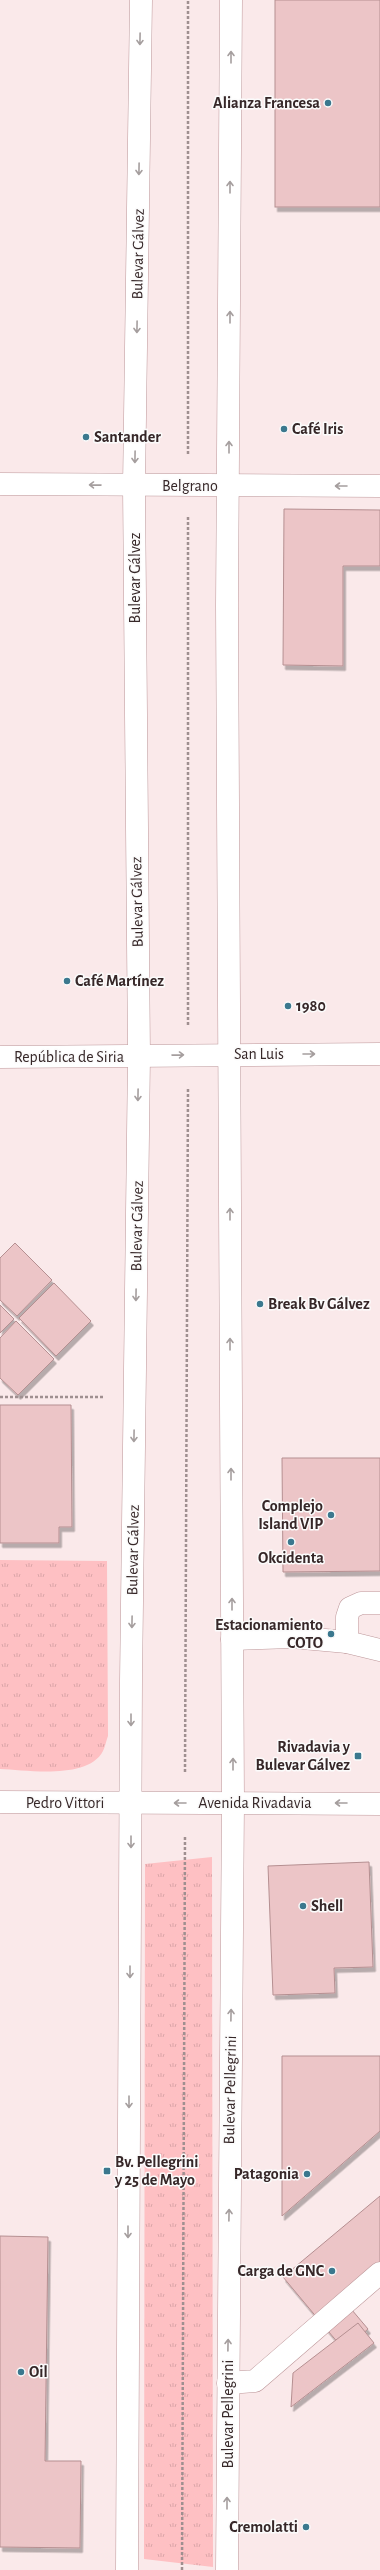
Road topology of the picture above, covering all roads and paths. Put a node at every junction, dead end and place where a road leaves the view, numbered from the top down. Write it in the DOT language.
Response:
graph roads {
  1 [pos="141,0"];
  2 [pos="188,0"];
  3 [pos="231,0"];
  4 [pos="0,484"];
  5 [pos="134,486"];
  6 [pos="188,486"];
  7 [pos="229,486"];
  8 [pos="380,486"];
  9 [pos="228,1054"];
  10 [pos="380,1054"];
  11 [pos="188,1055"];
  12 [pos="139,1056"];
  13 [pos="0,1057"];
  14 [pos="0,1397"];
  15 [pos="135,1397"];
  16 [pos="380,1603"];
  17 [pos="232,1639"];
  18 [pos="347,1642"];
  19 [pos="380,1650"];
  20 [pos="0,1802"];
  21 [pos="131,1803"];
  22 [pos="185,1803"];
  23 [pos="233,1803"];
  24 [pos="380,1804"];
  25 [pos="380,2273"];
  26 [pos="228,2384"];
  27 [pos="127,2570"];
  28 [pos="182,2570"];
  29 [pos="227,2570"];
  1 -- 5 [label="main road, Bulevar Gálvez, one-way"];
  2 -- 6 [label="path"];
  7 -- 3 [label="main road, one-way"];
  5 -- 4 [label="main road, Belgrano, one-way"];
  5 -- 6 [label="main road, Belgrano"];
  5 -- 12 [label="main road, Bulevar Gálvez"];
  6 -- 7 [label="main road, Belgrano"];
  6 -- 11 [label="path"];
  8 -- 7 [label="main road, Belgrano, one-way"];
  7 -- 9 [label="main road"];
  9 -- 10 [label="main road, San Luis, one-way"];
  9 -- 11 [label="main road, San Luis"];
  17 -- 9 [label="main road, one-way"];
  12 -- 11 [label="main road, San Luis, one-way"];
  11 -- 22 [label="path"];
  12 -- 13 [label="main road, República de Siria"];
  12 -- 15 [label="main road, Bulevar Gálvez, one-way"];
  14 -- 15 [label="path"];
  15 -- 21 [label="main road, Bulevar Gálvez, one-way"];
  16 -- 18 [label="main road"];
  17 -- 18 [label="main road"];
  23 -- 17 [label="main road, one-way"];
  18 -- 19 [label="main road"];
  20 -- 21 [label="main road, Pedro Vittori"];
  22 -- 21 [label="main road, Avenida Rivadavia, one-way"];
  21 -- 27 [label="main road, one-way"];
  22 -- 23 [label="main road, Avenida Rivadavia"];
  22 -- 28 [label="path"];
  24 -- 23 [label="main road, Avenida Rivadavia, one-way"];
  26 -- 23 [label="main road, Bulevar Pellegrini, one-way"];
  25 -- 26 [label="main road"];
  29 -- 26 [label="main road, Bulevar Pellegrini, one-way"];
}
